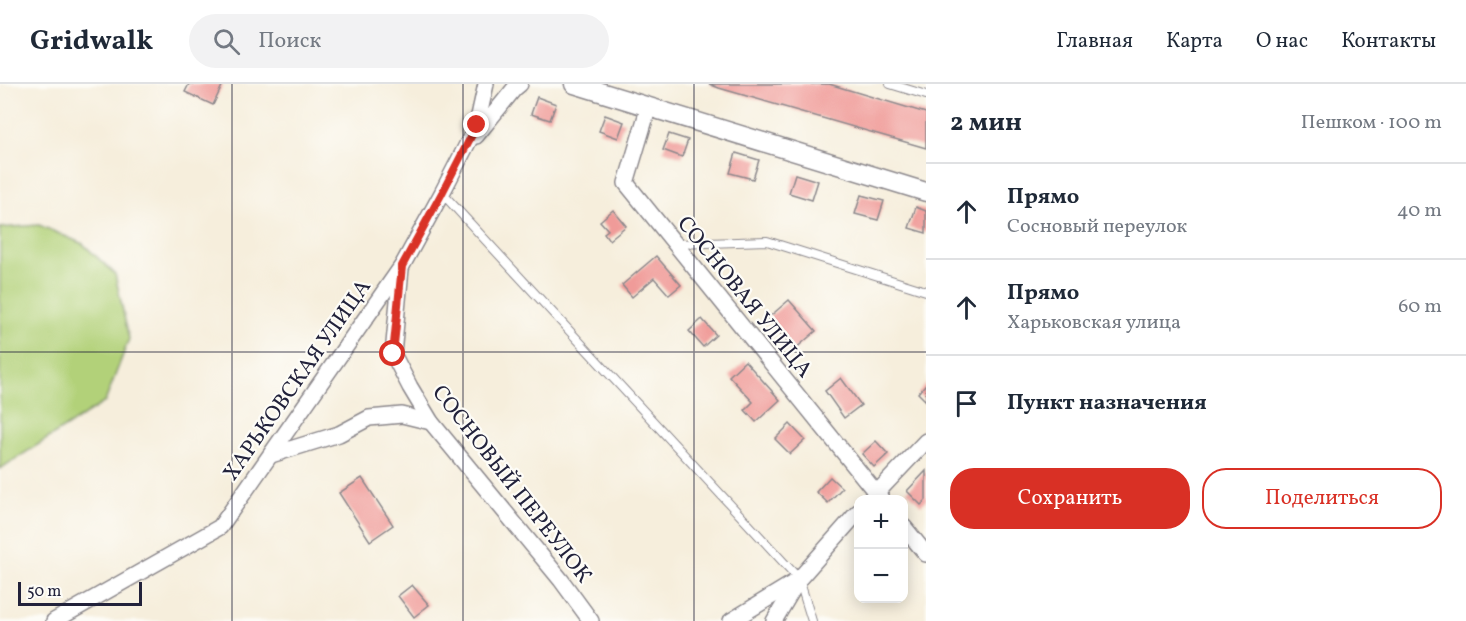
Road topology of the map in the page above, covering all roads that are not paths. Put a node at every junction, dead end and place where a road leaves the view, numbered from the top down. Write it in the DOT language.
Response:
graph roads {
  1 [pos="486,84"];
  2 [pos="520,84"];
  3 [pos="574,84"];
  4 [pos="890,84"];
  5 [pos="595,87"];
  6 [pos="926,95"];
  7 [pos="650,106"];
  8 [pos="461,155"];
  9 [pos="926,192"];
  10 [pos="442,193"];
  11 [pos="675,244"];
  12 [pos="402,266"];
  13 [pos="926,291"];
  14 [pos="431,422"];
  15 [pos="926,441"];
  16 [pos="271,455"];
  17 [pos="874,495"];
  18 [pos="878,495"];
  19 [pos="854,517"];
  20 [pos="908,532"];
  21 [pos="926,554"];
  22 [pos="799,579"];
  23 [pos="54,621"];
  24 [pos="591,621"];
  25 [pos="731,621"];
  26 [pos="774,621"];
  27 [pos="812,621"];
  1 -- 8 [label="street, ХАРЬКОВСКАЯ УЛИЦА"];
  2 -- 8 [label="street"];
  3 -- 5 [label="street"];
  4 -- 6 [label="lane"];
  5 -- 7 [label="street"];
  7 -- 9 [label="street"];
  7 -- 11 [label="street, СОСНОВАЯ УЛИЦА"];
  8 -- 10 [label="street, ХАРЬКОВСКАЯ УЛИЦА"];
  10 -- 12 [label="street, ХАРЬКОВСКАЯ УЛИЦА"];
  10 -- 22 [label="lane"];
  11 -- 13 [label="lane"];
  11 -- 17 [label="street, СОСНОВАЯ УЛИЦА"];
  12 -- 14 [label="street, СОСНОВЫЙ ПЕРЕУЛОК"];
  12 -- 16 [label="street, ХАРЬКОВСКАЯ УЛИЦА"];
  14 -- 16 [label="street"];
  14 -- 24 [label="street, СОСНОВЫЙ ПЕРЕУЛОК"];
  15 -- 18 [label="street"];
  16 -- 23 [label="street, ХАРЬКОВСКАЯ УЛИЦА"];
  19 -- 22 [label="street"];
  20 -- 21 [label="street"];
  22 -- 25 [label="street"];
  22 -- 26 [label="street"];
  22 -- 27 [label="lane"];
}
